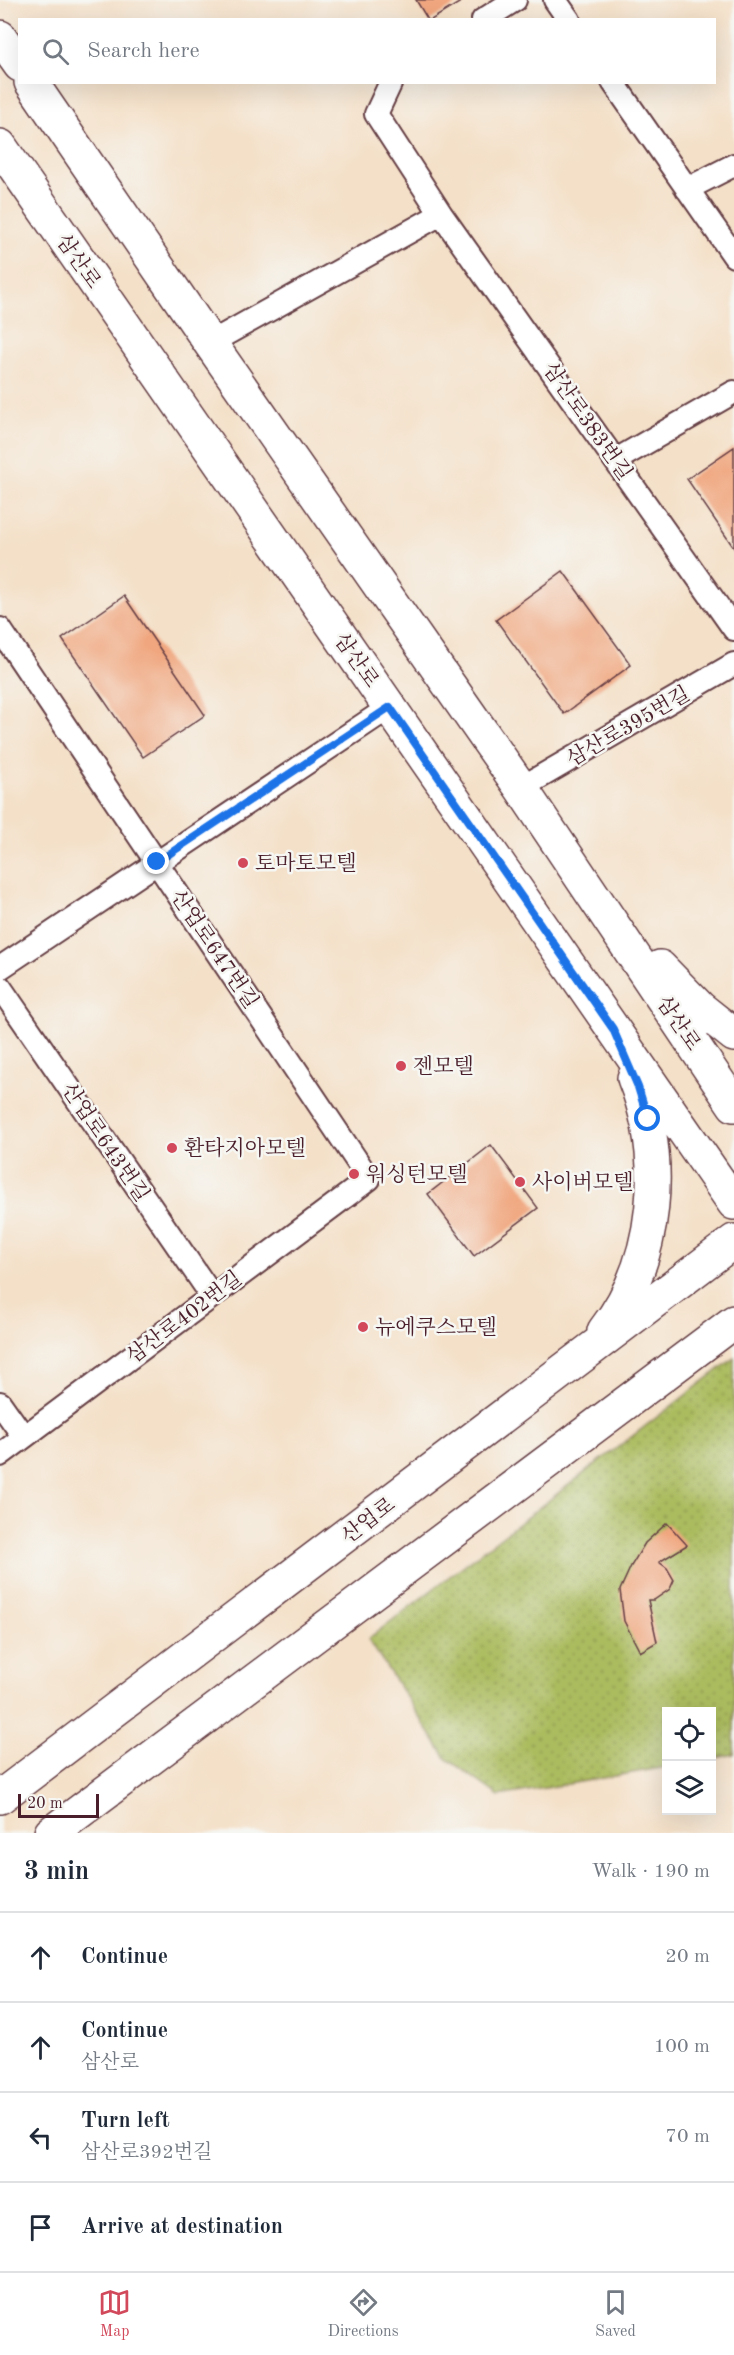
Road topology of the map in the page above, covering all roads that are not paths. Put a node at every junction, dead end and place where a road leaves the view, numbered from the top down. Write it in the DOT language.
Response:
graph roads {
  1 [pos="515,0"];
  2 [pos="555,0"];
  3 [pos="486,18"];
  4 [pos="568,18"];
  5 [pos="0,37"];
  6 [pos="18,62"];
  7 [pos="32,84"];
  8 [pos="390,84"];
  9 [pos="614,84"];
  10 [pos="0,146"];
  11 [pos="734,165"];
  12 [pos="687,189"];
  13 [pos="441,214"];
  14 [pos="734,256"];
  15 [pos="210,344"];
  16 [pos="734,392"];
  17 [pos="616,460"];
  18 [pos="0,629"];
  19 [pos="734,629"];
  20 [pos="734,664"];
  21 [pos="390,707"];
  22 [pos="521,788"];
  23 [pos="157,862"];
  24 [pos="582,879"];
  25 [pos="0,968"];
  26 [pos="0,987"];
  27 [pos="613,1029"];
  28 [pos="734,1035"];
  29 [pos="734,1105"];
  30 [pos="369,1179"];
  31 [pos="734,1203"];
  32 [pos="734,1241"];
  33 [pos="212,1296"];
  34 [pos="734,1322"];
  35 [pos="586,1354"];
  36 [pos="0,1404"];
  37 [pos="24,1437"];
  38 [pos="0,1455"];
  39 [pos="0,1797"];
  40 [pos="51,1833"];
  1 -- 3 [label="street"];
  2 -- 4 [label="street"];
  5 -- 6 [label="main road"];
  7 -- 15 [label="main road, 삼산로"];
  8 -- 13 [label="street, 삼산로383번길"];
  9 -- 12 [label="street"];
  10 -- 21 [label="main road, 삼산로"];
  11 -- 12 [label="street"];
  12 -- 14 [label="street"];
  13 -- 15 [label="street"];
  13 -- 17 [label="street, 삼산로383번길"];
  15 -- 22 [label="main road, 삼산로"];
  16 -- 17 [label="street"];
  17 -- 19 [label="street, 삼산로383번길"];
  18 -- 23 [label="street, 산업로647번길"];
  20 -- 22 [label="street, 삼산로395번길"];
  21 -- 23 [label="street"];
  21 -- 27 [label="main road, 삼산로"];
  22 -- 24 [label="main road, 삼산로"];
  23 -- 25 [label="street"];
  23 -- 30 [label="street, 산업로647번길"];
  24 -- 28 [label="main road"];
  24 -- 29 [label="main road, 삼산로"];
  26 -- 33 [label="street, 산업로643번길"];
  27 -- 31 [label="main road, 삼산로"];
  27 -- 35 [label="main road"];
  30 -- 33 [label="street, 삼산로402번길"];
  32 -- 35 [label="main road, 산업로"];
  33 -- 37 [label="street, 삼산로402번길"];
  34 -- 40 [label="main road"];
  35 -- 39 [label="main road, 산업로"];
  36 -- 37 [label="street"];
  37 -- 38 [label="street, 삼산로402번길"];
}
